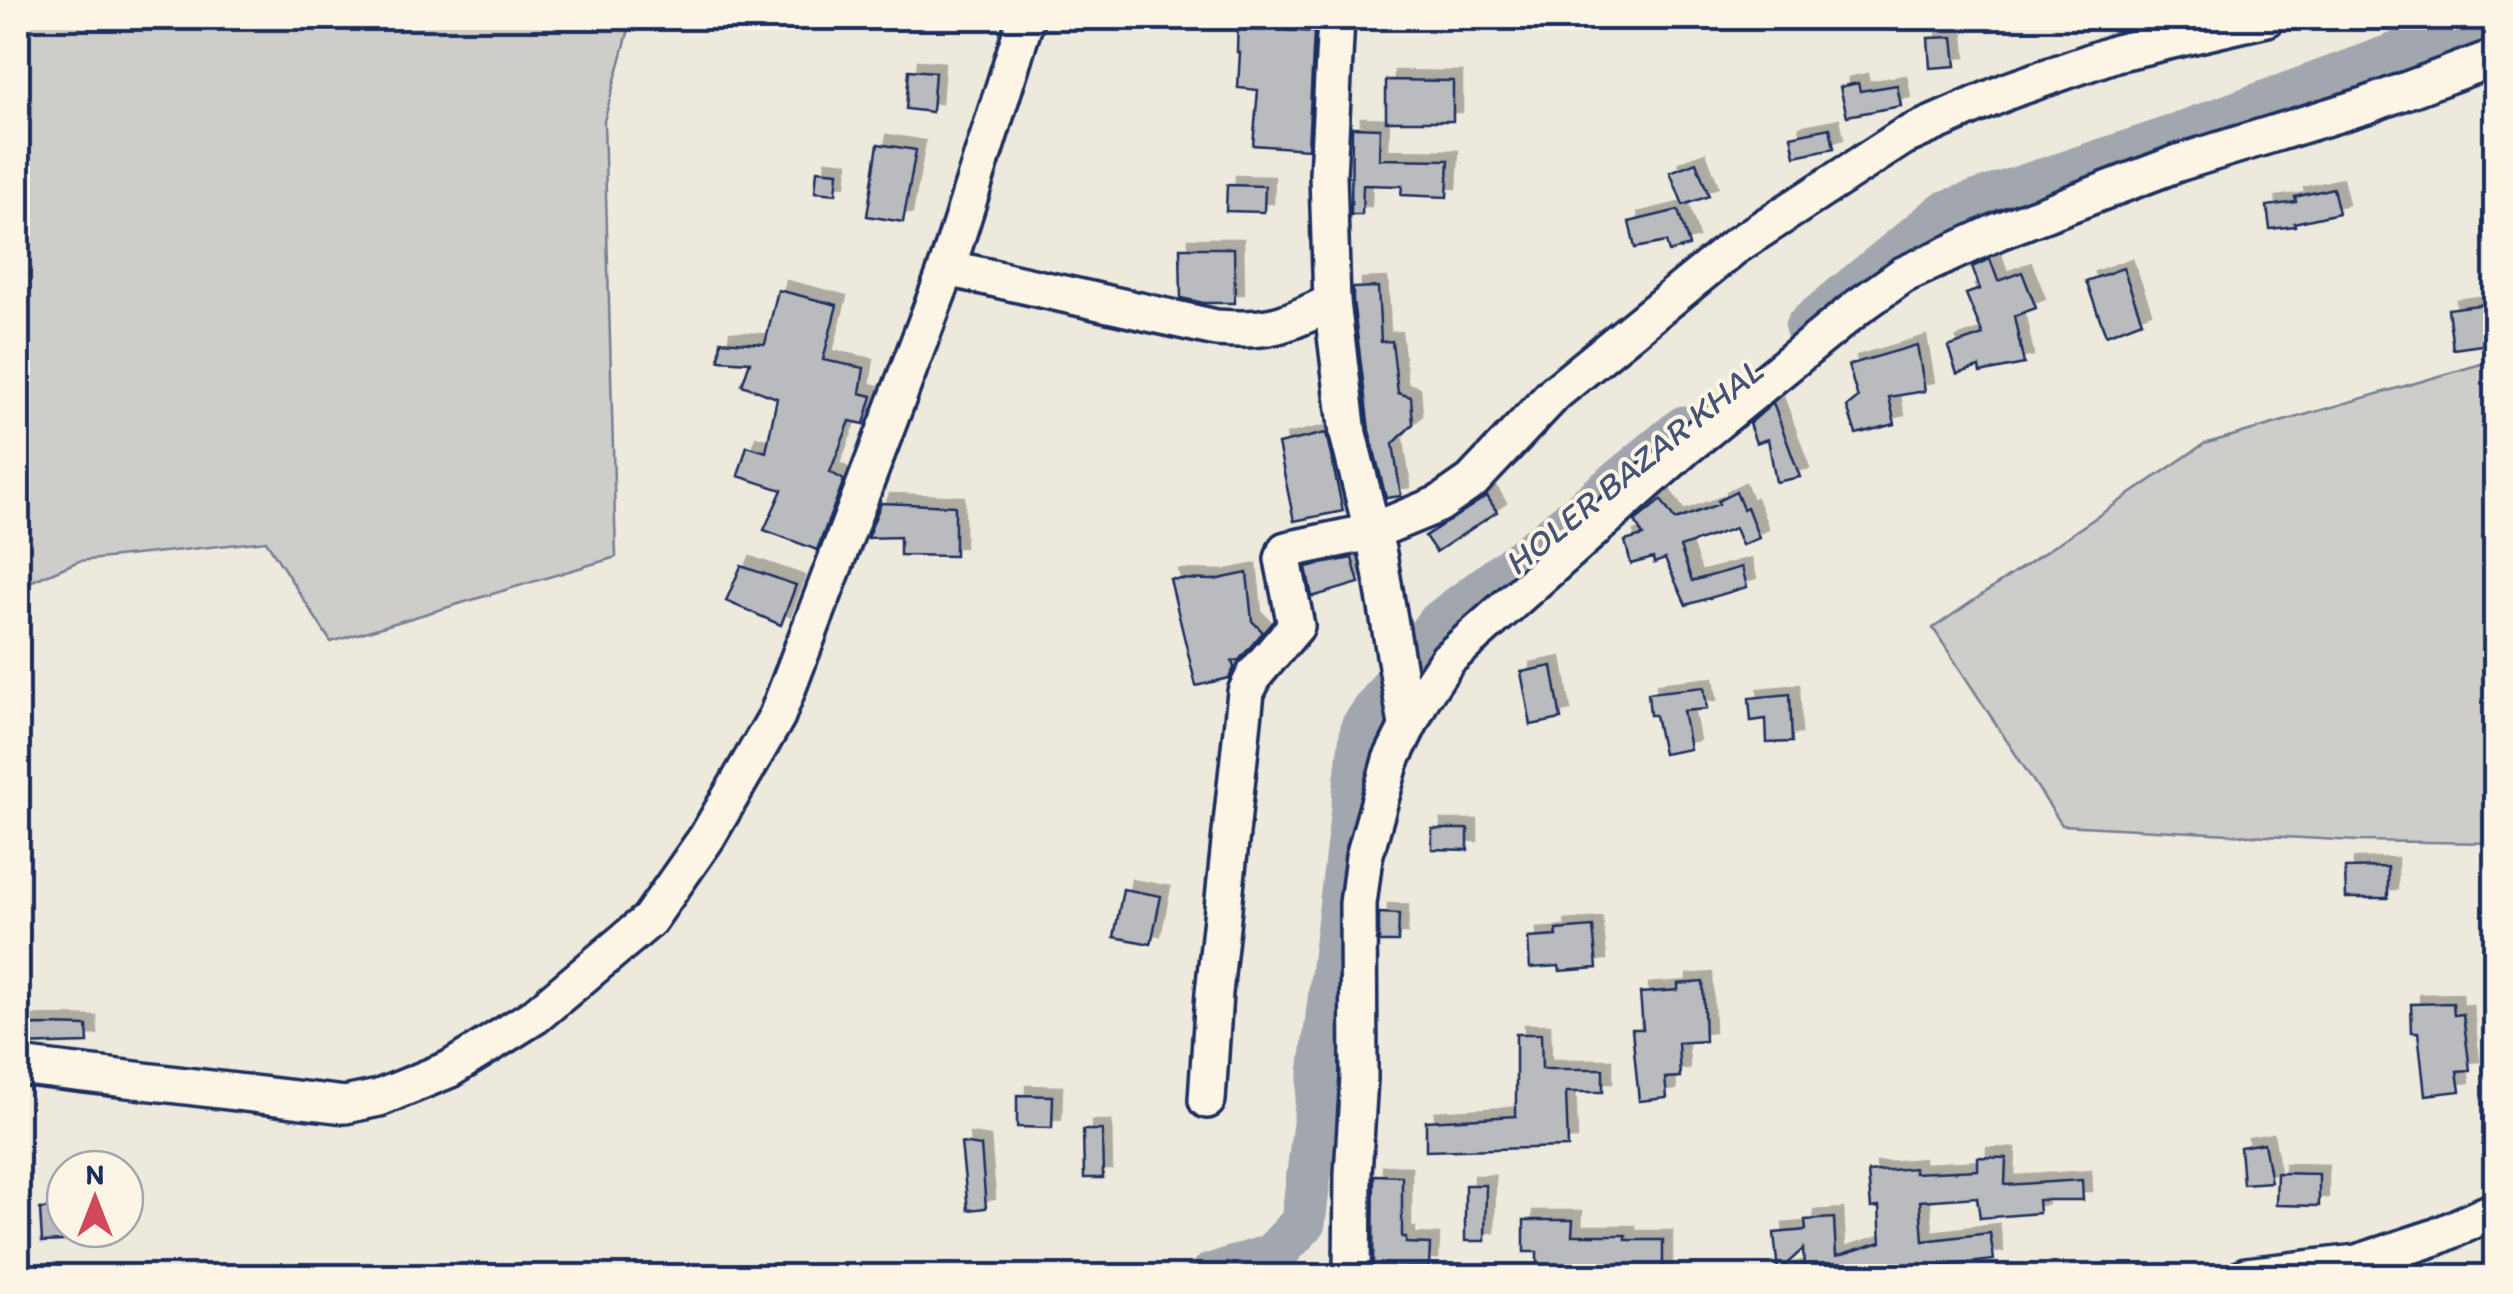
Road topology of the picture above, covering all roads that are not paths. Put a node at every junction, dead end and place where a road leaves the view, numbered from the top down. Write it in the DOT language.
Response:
graph roads {
  1 [pos="1026,18"];
  2 [pos="1336,18"];
  3 [pos="2267,18"];
  4 [pos="2496,57"];
  5 [pos="947,268"];
  6 [pos="1332,302"];
  7 [pos="1371,532"];
  8 [pos="1406,716"];
  9 [pos="18,1066"];
  10 [pos="1207,1100"];
  11 [pos="2496,1210"];
  12 [pos="1352,1276"];
  13 [pos="2246,1276"];
  1 -- 5 [label="street"];
  2 -- 6 [label="street"];
  3 -- 7 [label="street"];
  4 -- 8 [label="street"];
  5 -- 6 [label="street"];
  5 -- 9 [label="street"];
  6 -- 7 [label="street"];
  7 -- 8 [label="street"];
  7 -- 10 [label="street"];
  8 -- 12 [label="street"];
  11 -- 13 [label="street"];
}
